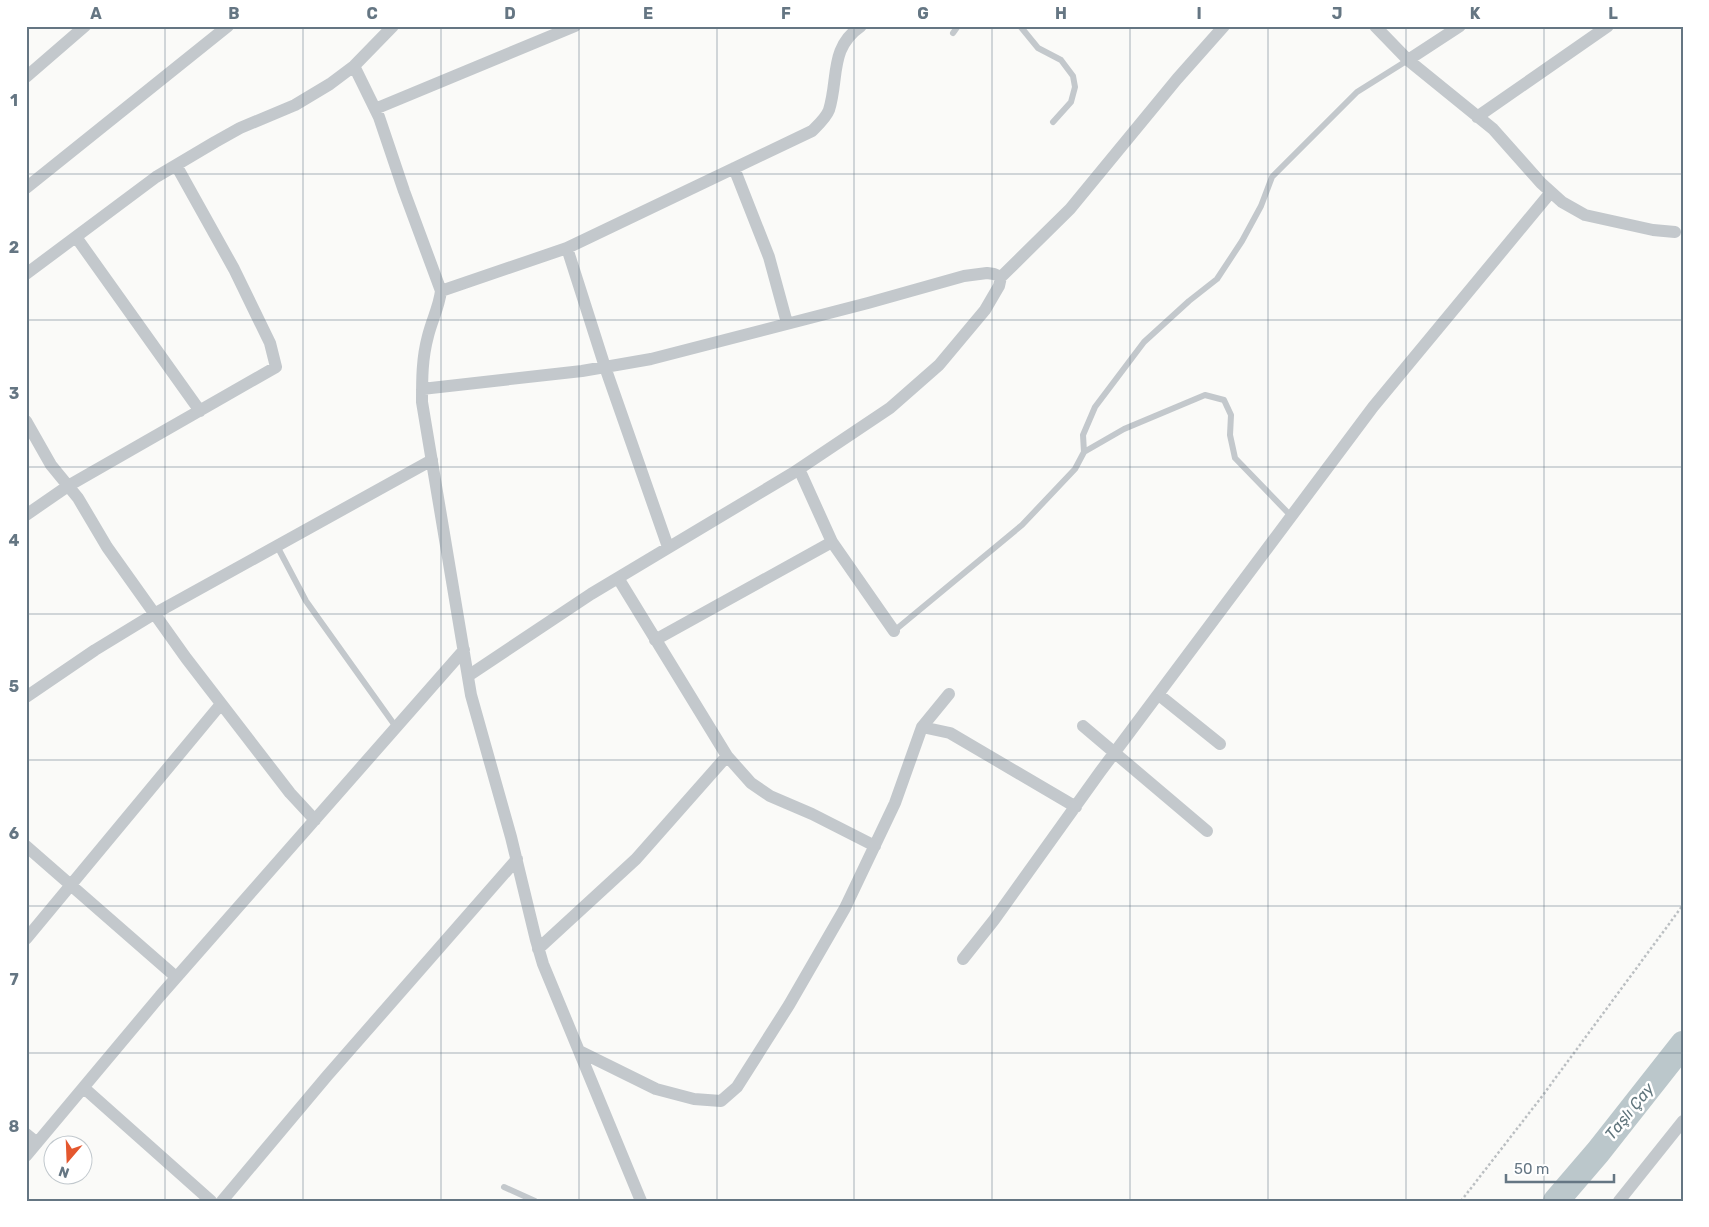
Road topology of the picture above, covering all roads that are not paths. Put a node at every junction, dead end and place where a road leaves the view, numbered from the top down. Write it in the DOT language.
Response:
graph roads {
  1 [pos="85,26"];
  2 [pos="228,26"];
  3 [pos="394,26"];
  4 [pos="574,26"];
  5 [pos="861,26"];
  6 [pos="958,26"];
  7 [pos="1020,26"];
  8 [pos="1224,26"];
  9 [pos="1375,26"];
  10 [pos="1460,26"];
  11 [pos="1608,26"];
  12 [pos="953,33"];
  13 [pos="1408,60"];
  14 [pos="354,66"];
  15 [pos="26,77"];
  16 [pos="375,108"];
  17 [pos="1477,117"];
  18 [pos="1053,122"];
  19 [pos="176,165"];
  20 [pos="734,168"];
  21 [pos="26,188"];
  22 [pos="1551,192"];
  23 [pos="1675,232"];
  24 [pos="76,237"];
  25 [pos="568,248"];
  26 [pos="26,274"];
  27 [pos="1001,277"];
  28 [pos="441,290"];
  29 [pos="787,323"];
  30 [pos="605,367"];
  31 [pos="422,389"];
  32 [pos="200,411"];
  33 [pos="26,421"];
  34 [pos="1084,452"];
  35 [pos="432,460"];
  36 [pos="799,469"];
  37 [pos="68,486"];
  38 [pos="26,515"];
  39 [pos="1292,517"];
  40 [pos="832,542"];
  41 [pos="277,546"];
  42 [pos="668,548"];
  43 [pos="618,578"];
  44 [pos="154,614"];
  45 [pos="894,631"];
  46 [pos="655,640"];
  47 [pos="464,650"];
  48 [pos="468,676"];
  49 [pos="949,694"];
  50 [pos="1158,695"];
  51 [pos="26,697"];
  52 [pos="222,704"];
  53 [pos="1083,726"];
  54 [pos="922,727"];
  55 [pos="396,728"];
  56 [pos="1220,744"];
  57 [pos="1116,752"];
  58 [pos="727,756"];
  59 [pos="1076,807"];
  60 [pos="315,820"];
  61 [pos="1207,831"];
  62 [pos="26,846"];
  63 [pos="875,846"];
  64 [pos="517,859"];
  65 [pos="71,885"];
  66 [pos="26,939"];
  67 [pos="538,949"];
  68 [pos="963,959"];
  69 [pos="176,977"];
  70 [pos="579,1051"];
  71 [pos="84,1088"];
  72 [pos="1683,1121"];
  73 [pos="26,1134"];
  74 [pos="37,1143"];
  75 [pos="26,1156"];
  76 [pos="504,1188"];
  77 [pos="211,1201"];
  78 [pos="222,1201"];
  79 [pos="535,1201"];
  80 [pos="641,1201"];
  81 [pos="651,1201"];
  82 [pos="1619,1201"];
  1 -- 15 [label="street"];
  2 -- 21 [label="street"];
  3 -- 14 [label="street"];
  4 -- 16 [label="street"];
  5 -- 20 [label="street"];
  6 -- 12 [label="lane"];
  7 -- 18 [label="lane"];
  8 -- 27 [label="street"];
  9 -- 13 [label="street"];
  10 -- 13 [label="street"];
  11 -- 17 [label="street"];
  13 -- 17 [label="street"];
  13 -- 34 [label="lane"];
  14 -- 16 [label="street"];
  14 -- 19 [label="street"];
  16 -- 28 [label="street"];
  17 -- 22 [label="street"];
  19 -- 24 [label="street"];
  19 -- 32 [label="street"];
  20 -- 25 [label="street"];
  20 -- 29 [label="street"];
  22 -- 23 [label="street"];
  22 -- 39 [label="street"];
  24 -- 26 [label="street"];
  24 -- 32 [label="street"];
  25 -- 28 [label="street"];
  25 -- 30 [label="street"];
  27 -- 29 [label="street"];
  27 -- 36 [label="street"];
  28 -- 31 [label="street"];
  29 -- 30 [label="street"];
  30 -- 31 [label="street"];
  30 -- 42 [label="street"];
  31 -- 35 [label="street"];
  32 -- 37 [label="street"];
  33 -- 37 [label="street"];
  34 -- 39 [label="lane"];
  34 -- 45 [label="lane"];
  35 -- 41 [label="street"];
  35 -- 47 [label="street"];
  36 -- 40 [label="street"];
  36 -- 42 [label="street"];
  37 -- 38 [label="street"];
  37 -- 44 [label="street"];
  39 -- 50 [label="street"];
  40 -- 45 [label="street"];
  40 -- 46 [label="street"];
  41 -- 44 [label="street"];
  41 -- 55 [label="lane"];
  42 -- 43 [label="street"];
  43 -- 46 [label="street"];
  43 -- 48 [label="street"];
  44 -- 51 [label="street"];
  44 -- 52 [label="street"];
  46 -- 58 [label="street"];
  47 -- 48 [label="street"];
  47 -- 55 [label="street"];
  48 -- 64 [label="street"];
  49 -- 54 [label="street"];
  50 -- 56 [label="street"];
  50 -- 57 [label="street"];
  52 -- 60 [label="street"];
  52 -- 65 [label="street"];
  53 -- 57 [label="street"];
  54 -- 59 [label="street"];
  54 -- 63 [label="street"];
  55 -- 60 [label="street"];
  57 -- 59 [label="street"];
  57 -- 61 [label="street"];
  58 -- 63 [label="street"];
  58 -- 67 [label="street"];
  59 -- 68 [label="street"];
  60 -- 69 [label="street"];
  62 -- 65 [label="street"];
  63 -- 70 [label="street"];
  64 -- 67 [label="street"];
  64 -- 78 [label="street"];
  65 -- 66 [label="street"];
  65 -- 69 [label="street"];
  67 -- 70 [label="street"];
  69 -- 71 [label="street"];
  70 -- 80 [label="street"];
  71 -- 74 [label="street"];
  71 -- 77 [label="street"];
  72 -- 82 [label="street"];
  73 -- 74 [label="street"];
  74 -- 75 [label="street"];
  76 -- 79 [label="lane"];
  80 -- 81 [label="street"];
}
